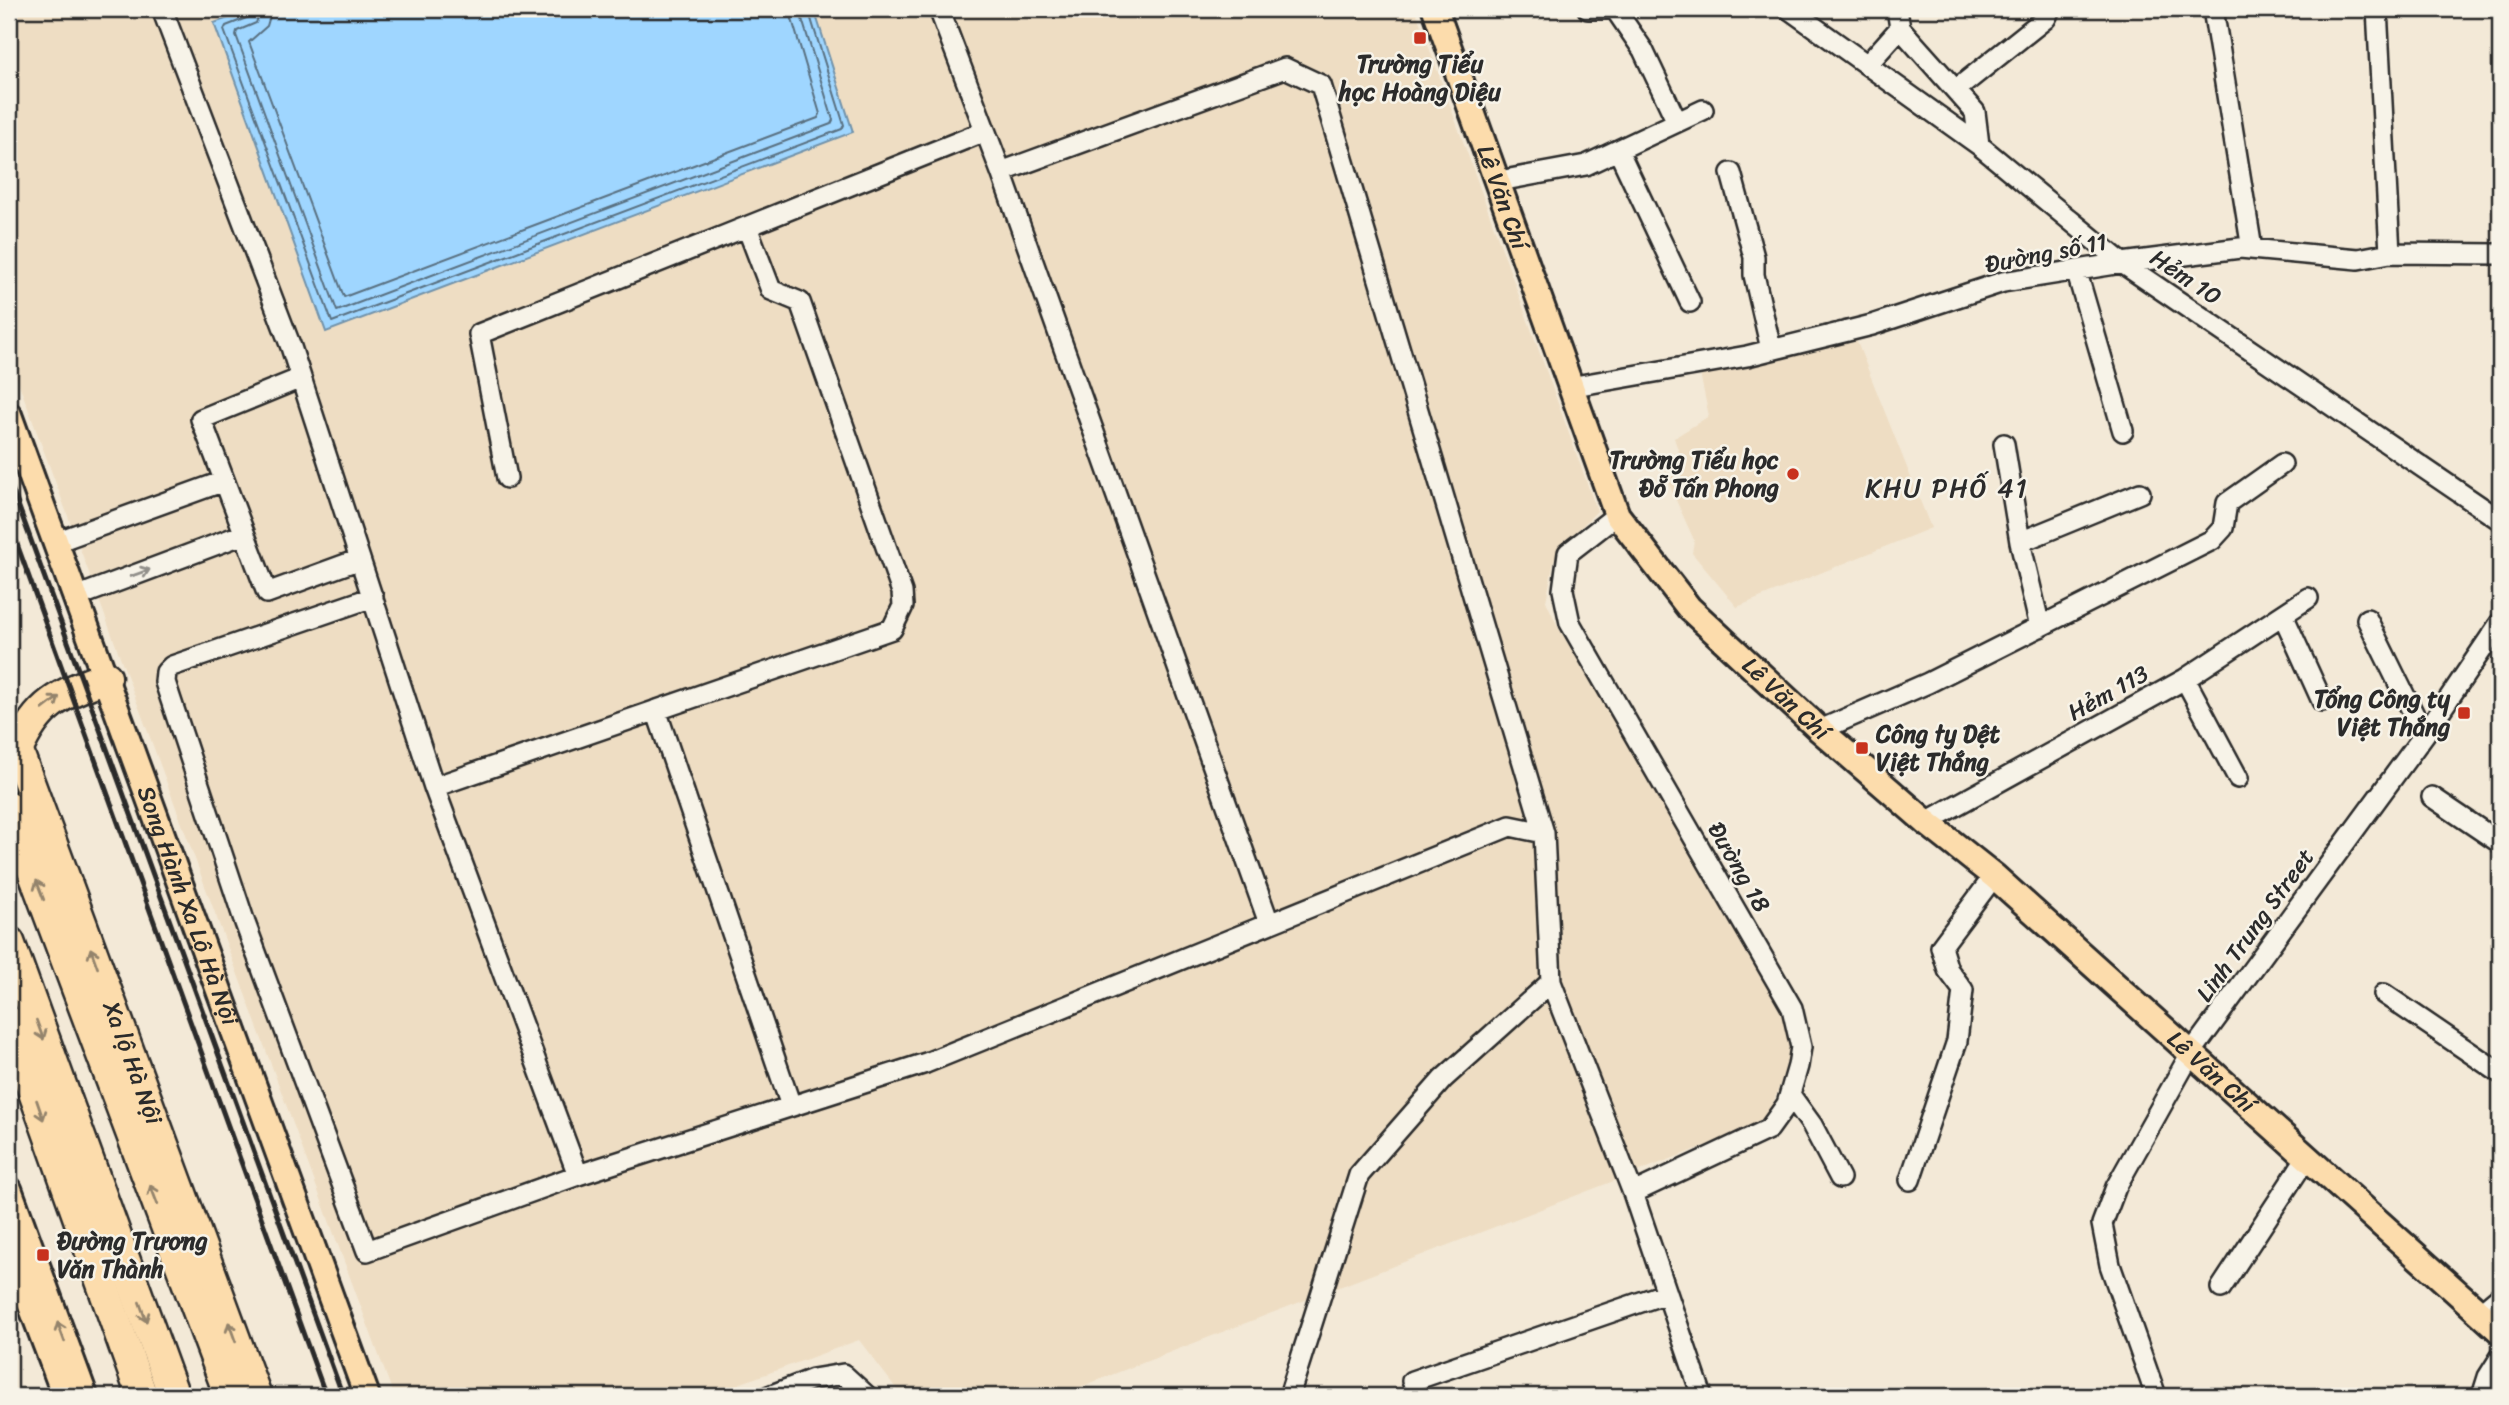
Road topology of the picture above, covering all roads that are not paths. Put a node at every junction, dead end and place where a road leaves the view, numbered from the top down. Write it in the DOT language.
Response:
graph roads {
  1 [pos="162,9"];
  2 [pos="939,9"];
  3 [pos="1435,9"];
  4 [pos="1588,9"];
  5 [pos="1615,9"];
  6 [pos="1789,9"];
  7 [pos="2050,9"];
  8 [pos="2213,9"];
  9 [pos="2377,9"];
  10 [pos="1898,18"];
  11 [pos="1867,65"];
  12 [pos="1957,89"];
  13 [pos="1703,110"];
  14 [pos="1677,122"];
  15 [pos="983,132"];
  16 [pos="1979,145"];
  17 [pos="1619,152"];
  18 [pos="1001,172"];
  19 [pos="1731,173"];
  20 [pos="1499,181"];
  21 [pos="747,227"];
  22 [pos="2252,249"];
  23 [pos="2390,253"];
  24 [pos="2500,254"];
  25 [pos="2122,263"];
  26 [pos="2077,273"];
  27 [pos="1690,302"];
  28 [pos="1771,349"];
  29 [pos="302,378"];
  30 [pos="1569,387"];
  31 [pos="9,415"];
  32 [pos="2123,431"];
  33 [pos="2004,444"];
  34 [pos="2282,464"];
  35 [pos="507,478"];
  36 [pos="224,481"];
  37 [pos="2140,493"];
  38 [pos="1617,515"];
  39 [pos="2500,520"];
  40 [pos="244,534"];
  41 [pos="56,542"];
  42 [pos="2021,542"];
  43 [pos="360,559"];
  44 [pos="76,597"];
  45 [pos="373,597"];
  46 [pos="2308,598"];
  47 [pos="2283,615"];
  48 [pos="2367,619"];
  49 [pos="2500,623"];
  50 [pos="2040,626"];
  51 [pos="106,677"];
  52 [pos="2185,679"];
  53 [pos="2322,701"];
  54 [pos="656,710"];
  55 [pos="1820,730"];
  56 [pos="2424,735"];
  57 [pos="13,740"];
  58 [pos="2238,778"];
  59 [pos="434,787"];
  60 [pos="2432,797"];
  61 [pos="9,807"];
  62 [pos="1926,822"];
  63 [pos="1544,833"];
  64 [pos="2500,844"];
  65 [pos="1994,876"];
  66 [pos="1269,923"];
  67 [pos="9,942"];
  68 [pos="1551,982"];
  69 [pos="2384,994"];
  70 [pos="9,1023"];
  71 [pos="2191,1053"];
  72 [pos="2500,1073"];
  73 [pos="1791,1096"];
  74 [pos="791,1106"];
  75 [pos="2307,1157"];
  76 [pos="578,1175"];
  77 [pos="1840,1178"];
  78 [pos="1910,1180"];
  79 [pos="9,1189"];
  80 [pos="1633,1193"];
  81 [pos="9,1247"];
  82 [pos="2221,1288"];
  83 [pos="1667,1293"];
  84 [pos="2500,1296"];
  85 [pos="2481,1312"];
  86 [pos="2500,1331"];
  87 [pos="2500,1358"];
  88 [pos="1412,1381"];
  89 [pos="65,1396"];
  90 [pos="85,1396"];
  91 [pos="142,1396"];
  92 [pos="174,1396"];
  93 [pos="230,1396"];
  94 [pos="256,1396"];
  95 [pos="366,1396"];
  96 [pos="769,1396"];
  97 [pos="867,1396"];
  98 [pos="1289,1396"];
  99 [pos="1702,1396"];
  100 [pos="2156,1396"];
  101 [pos="2482,1396"];
  1 -- 29 [label="street"];
  2 -- 15 [label="street"];
  3 -- 20 [label="main road, Lê Văn Chí"];
  4 -- 5 [label="street"];
  5 -- 14 [label="street"];
  6 -- 11 [label="street, Hẻm 10"];
  7 -- 12 [label="street"];
  8 -- 22 [label="street"];
  9 -- 23 [label="street"];
  10 -- 11 [label="street"];
  10 -- 12 [label="street"];
  11 -- 16 [label="street, Hẻm 10"];
  12 -- 16 [label="street"];
  13 -- 14 [label="street"];
  14 -- 17 [label="street"];
  15 -- 18 [label="street"];
  15 -- 21 [label="street"];
  16 -- 25 [label="street, Hẻm 10"];
  17 -- 20 [label="street"];
  17 -- 27 [label="street"];
  18 -- 63 [label="street"];
  18 -- 66 [label="street"];
  19 -- 28 [label="street"];
  20 -- 30 [label="main road, Lê Văn Chí"];
  21 -- 35 [label="street"];
  21 -- 54 [label="street"];
  22 -- 23 [label="street, Đường số 11"];
  22 -- 25 [label="street, Đường số 11"];
  23 -- 24 [label="street, Đường số 11"];
  25 -- 26 [label="street, Đường số 11"];
  25 -- 39 [label="street, Hẻm 10"];
  26 -- 28 [label="street, Đường số 11"];
  26 -- 32 [label="street"];
  28 -- 30 [label="street, Đường số 11"];
  29 -- 36 [label="street"];
  29 -- 43 [label="street"];
  30 -- 38 [label="main road, Lê Văn Chí"];
  31 -- 41 [label="main road, Song Hành Xa Lộ Hà Nội"];
  33 -- 42 [label="street"];
  34 -- 50 [label="street"];
  36 -- 40 [label="street"];
  36 -- 41 [label="street"];
  37 -- 42 [label="street"];
  38 -- 55 [label="main road, Lê Văn Chí"];
  38 -- 73 [label="street, Đường 18"];
  40 -- 43 [label="street"];
  44 -- 40 [label="street, one-way"];
  41 -- 44 [label="main road, Song Hành Xa Lộ Hà Nội"];
  42 -- 50 [label="street"];
  43 -- 45 [label="street"];
  44 -- 51 [label="main road, Song Hành Xa Lộ Hà Nội"];
  45 -- 59 [label="street"];
  45 -- 76 [label="street"];
  46 -- 47 [label="street, Hẻm 113"];
  47 -- 52 [label="street, Hẻm 113"];
  47 -- 53 [label="street"];
  48 -- 56 [label="street"];
  49 -- 56 [label="street, Linh Trung Street"];
  50 -- 55 [label="street"];
  57 -- 51 [label="highway, one-way"];
  51 -- 95 [label="main road, Song Hành Xa Lộ Hà Nội"];
  52 -- 58 [label="street"];
  52 -- 62 [label="street, Hẻm 113"];
  54 -- 59 [label="street"];
  54 -- 74 [label="street"];
  55 -- 62 [label="main road, Lê Văn Chí"];
  56 -- 71 [label="street, Linh Trung Street"];
  94 -- 57 [label="highway, Xa lộ Hà Nội, one-way"];
  59 -- 76 [label="street"];
  60 -- 64 [label="street"];
  93 -- 61 [label="highway, Xa lộ Hà Nội, one-way"];
  62 -- 65 [label="main road, Lê Văn Chí"];
  63 -- 66 [label="street"];
  63 -- 68 [label="street"];
  65 -- 71 [label="main road, Lê Văn Chí"];
  65 -- 78 [label="street"];
  66 -- 74 [label="street"];
  67 -- 92 [label="highway, one-way"];
  68 -- 80 [label="street"];
  68 -- 98 [label="street"];
  69 -- 72 [label="street"];
  70 -- 91 [label="highway, one-way"];
  71 -- 75 [label="main road, Lê Văn Chí"];
  71 -- 100 [label="street, Linh Trung Street"];
  73 -- 77 [label="street"];
  73 -- 80 [label="street, Đường 18"];
  74 -- 76 [label="street"];
  75 -- 82 [label="street"];
  75 -- 85 [label="main road, Lê Văn Chí"];
  90 -- 79 [label="main road, one-way"];
  80 -- 83 [label="street"];
  81 -- 89 [label="main road"];
  83 -- 88 [label="street"];
  83 -- 99 [label="street"];
  84 -- 85 [label="street"];
  85 -- 86 [label="main road, Lê Văn Chí"];
  87 -- 101 [label="street"];
  96 -- 97 [label="street"];
}
